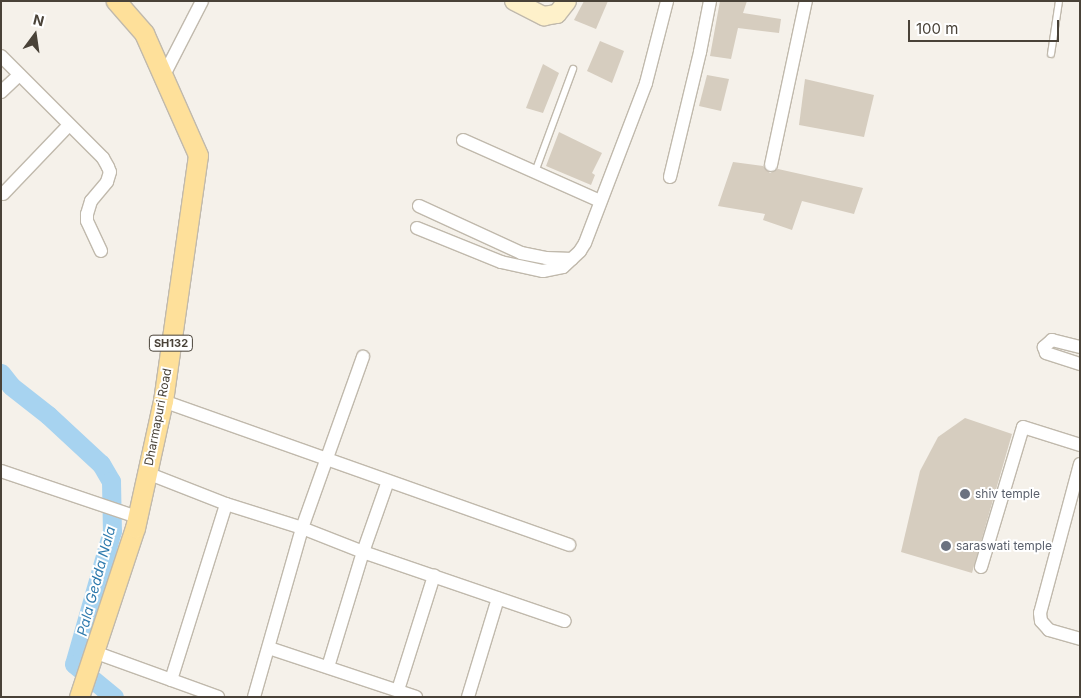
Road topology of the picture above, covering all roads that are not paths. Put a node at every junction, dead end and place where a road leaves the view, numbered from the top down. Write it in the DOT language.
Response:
graph roads {
  1 [pos="116,1"];
  2 [pos="202,1"];
  3 [pos="514,1"];
  4 [pos="567,1"];
  5 [pos="667,1"];
  6 [pos="710,1"];
  7 [pos="806,1"];
  8 [pos="1059,1"];
  9 [pos="1051,54"];
  10 [pos="1,56"];
  11 [pos="573,69"];
  12 [pos="19,75"];
  13 [pos="163,78"];
  14 [pos="1,92"];
  15 [pos="69,125"];
  16 [pos="463,140"];
  17 [pos="771,166"];
  18 [pos="534,172"];
  19 [pos="670,177"];
  20 [pos="3,194"];
  21 [pos="600,201"];
  22 [pos="419,206"];
  23 [pos="417,228"];
  24 [pos="101,251"];
  25 [pos="572,259"];
  26 [pos="1080,347"];
  27 [pos="363,357"];
  28 [pos="1080,364"];
  29 [pos="163,401"];
  30 [pos="1080,445"];
  31 [pos="325,460"];
  32 [pos="1080,464"];
  33 [pos="1,471"];
  34 [pos="147,473"];
  35 [pos="388,482"];
  36 [pos="226,504"];
  37 [pos="137,517"];
  38 [pos="302,528"];
  39 [pos="569,545"];
  40 [pos="363,552"];
  41 [pos="981,567"];
  42 [pos="434,576"];
  43 [pos="498,598"];
  44 [pos="564,621"];
  45 [pos="1080,639"];
  46 [pos="269,648"];
  47 [pos="94,652"];
  48 [pos="328,667"];
  49 [pos="172,680"];
  50 [pos="398,690"];
  51 [pos="79,697"];
  52 [pos="218,697"];
  53 [pos="254,697"];
  54 [pos="416,697"];
  55 [pos="468,697"];
  1 -- 13 [label="main road, Dharmapuri Road / SH132"];
  2 -- 13 [label="street"];
  3 -- 4 [label="street"];
  5 -- 21 [label="street"];
  6 -- 19 [label="street"];
  7 -- 17 [label="street"];
  8 -- 9 [label="lane"];
  10 -- 12 [label="street"];
  11 -- 18 [label="lane"];
  12 -- 14 [label="street"];
  12 -- 15 [label="street"];
  13 -- 29 [label="main road, Dharmapuri Road / SH132"];
  15 -- 20 [label="street"];
  15 -- 24 [label="street"];
  16 -- 18 [label="street"];
  18 -- 21 [label="street"];
  21 -- 25 [label="street"];
  22 -- 25 [label="street"];
  23 -- 25 [label="street"];
  26 -- 28 [label="street"];
  27 -- 31 [label="street"];
  29 -- 31 [label="street"];
  29 -- 34 [label="main road, Dharmapuri Road / SH132"];
  30 -- 41 [label="street"];
  31 -- 35 [label="street"];
  31 -- 38 [label="street"];
  32 -- 45 [label="street"];
  33 -- 37 [label="street"];
  34 -- 36 [label="street"];
  34 -- 37 [label="main road, Dharmapuri Road / SH132"];
  35 -- 39 [label="street"];
  35 -- 40 [label="street"];
  36 -- 38 [label="street"];
  36 -- 49 [label="street"];
  37 -- 47 [label="main road, Dharmapuri Road / SH132"];
  38 -- 40 [label="street"];
  38 -- 46 [label="street"];
  40 -- 42 [label="street"];
  40 -- 48 [label="street"];
  42 -- 43 [label="street"];
  42 -- 50 [label="street"];
  43 -- 44 [label="street"];
  43 -- 55 [label="street"];
  46 -- 48 [label="street"];
  46 -- 53 [label="street"];
  47 -- 49 [label="street"];
  47 -- 51 [label="main road, Dharmapuri Road / SH132"];
  48 -- 50 [label="street"];
  49 -- 52 [label="street"];
  50 -- 54 [label="street"];
}
